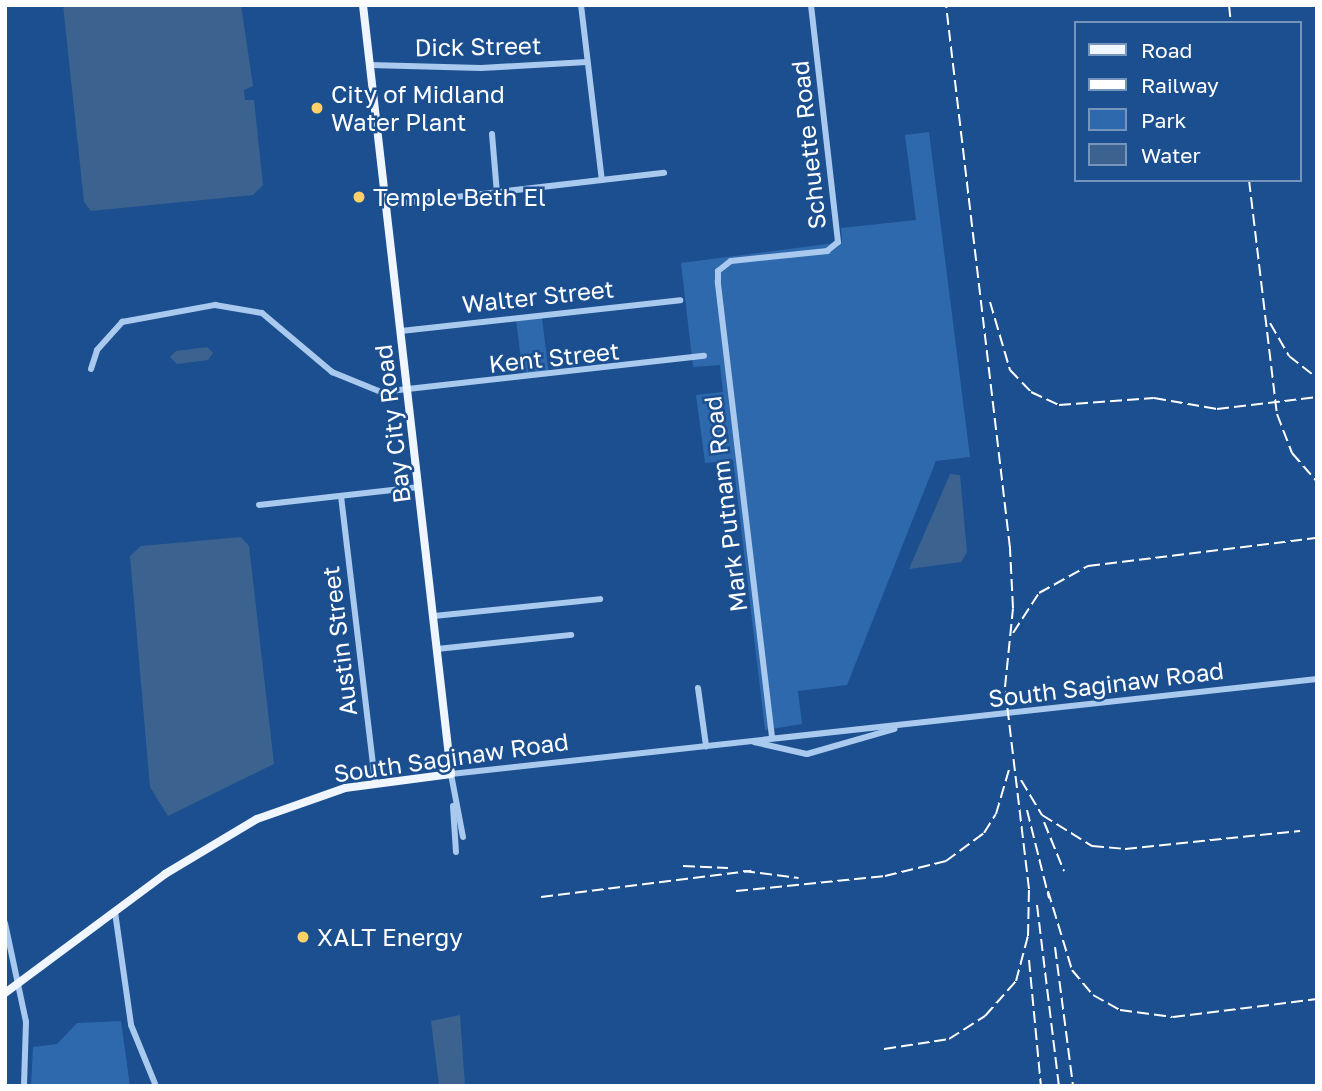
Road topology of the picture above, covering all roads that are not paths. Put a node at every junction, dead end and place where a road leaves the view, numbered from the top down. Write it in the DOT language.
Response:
graph roads {
  1 [pos="363,5"];
  2 [pos="581,5"];
  3 [pos="811,5"];
  4 [pos="587,62"];
  5 [pos="370,65"];
  6 [pos="492,134"];
  7 [pos="664,173"];
  8 [pos="602,180"];
  9 [pos="497,192"];
  10 [pos="386,205"];
  11 [pos="722,267"];
  12 [pos="680,300"];
  13 [pos="401,331"];
  14 [pos="704,356"];
  15 [pos="91,369"];
  16 [pos="408,391"];
  17 [pos="419,486"];
  18 [pos="341,496"];
  19 [pos="259,505"];
  20 [pos="600,599"];
  21 [pos="434,616"];
  22 [pos="571,635"];
  23 [pos="438,649"];
  24 [pos="1317,679"];
  25 [pos="698,688"];
  26 [pos="900,727"];
  27 [pos="772,737"];
  28 [pos="750,741"];
  29 [pos="706,746"];
  30 [pos="451,774"];
  31 [pos="375,783"];
  32 [pos="454,797"];
  33 [pos="463,838"];
  34 [pos="456,852"];
  35 [pos="115,912"];
  36 [pos="5,923"];
  37 [pos="19,982"];
  38 [pos="5,993"];
  39 [pos="24,1086"];
  40 [pos="156,1086"];
  1 -- 5 [label="main road, Bay City Road"];
  2 -- 4 [label="street"];
  3 -- 11 [label="street, Schuette Road"];
  4 -- 5 [label="street, Dick Street"];
  4 -- 8 [label="street"];
  5 -- 10 [label="main road, Bay City Road"];
  6 -- 9 [label="street"];
  7 -- 8 [label="street"];
  8 -- 9 [label="street"];
  9 -- 10 [label="street"];
  10 -- 13 [label="main road, Bay City Road"];
  11 -- 27 [label="street, Mark Putnam Road"];
  12 -- 13 [label="street, Walter Street"];
  13 -- 16 [label="main road, Bay City Road"];
  14 -- 16 [label="street, Kent Street"];
  15 -- 16 [label="street, Kent Street"];
  16 -- 17 [label="main road, Bay City Road"];
  17 -- 18 [label="street"];
  17 -- 21 [label="main road, Bay City Road"];
  18 -- 19 [label="street"];
  18 -- 31 [label="street, Austin Street"];
  20 -- 21 [label="street"];
  21 -- 23 [label="main road, Bay City Road"];
  22 -- 23 [label="street"];
  23 -- 30 [label="main road, Bay City Road"];
  24 -- 26 [label="street, South Saginaw Road"];
  25 -- 29 [label="street"];
  26 -- 27 [label="street, South Saginaw Road"];
  26 -- 28 [label="street, South Saginaw Road"];
  27 -- 28 [label="street, South Saginaw Road"];
  28 -- 29 [label="street, South Saginaw Road"];
  29 -- 30 [label="street, South Saginaw Road"];
  30 -- 31 [label="main road, South Saginaw Road"];
  30 -- 32 [label="street, Bay City Road"];
  31 -- 35 [label="main road, South Saginaw Road"];
  32 -- 33 [label="street, Bay City Road"];
  32 -- 34 [label="street"];
  35 -- 37 [label="main road, South Saginaw Road"];
  35 -- 40 [label="street"];
  36 -- 37 [label="street"];
  37 -- 38 [label="main road, South Saginaw Road"];
  37 -- 39 [label="street"];
}
